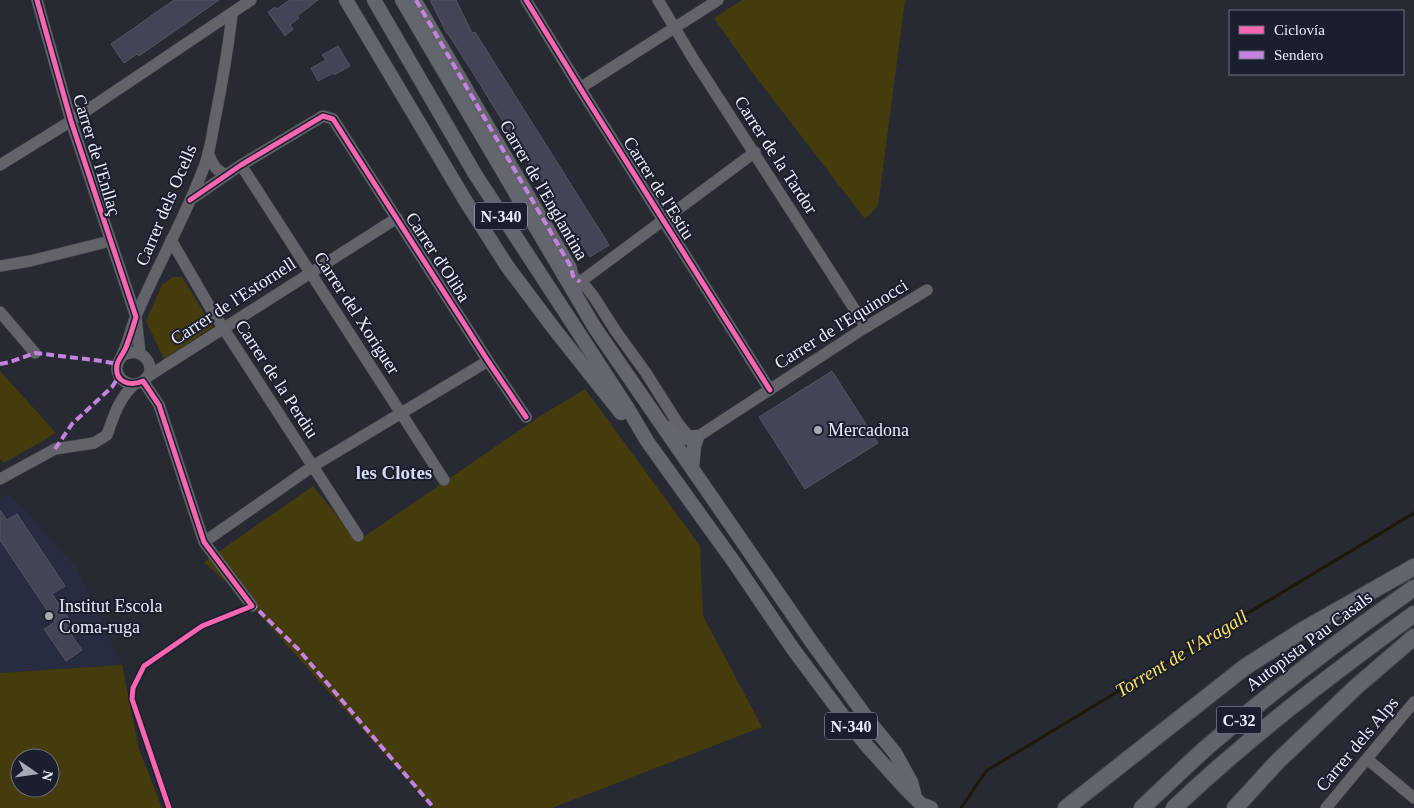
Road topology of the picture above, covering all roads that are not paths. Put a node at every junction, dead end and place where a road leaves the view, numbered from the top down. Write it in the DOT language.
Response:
graph roads {
  1 [pos="37,0"];
  2 [pos="251,0"];
  3 [pos="346,0"];
  4 [pos="374,0"];
  5 [pos="402,0"];
  6 [pos="416,0"];
  7 [pos="526,0"];
  8 [pos="658,0"];
  9 [pos="718,0"];
  10 [pos="232,14"];
  11 [pos="674,27"];
  12 [pos="580,88"];
  13 [pos="71,121"];
  14 [pos="755,152"];
  15 [pos="208,154"];
  16 [pos="0,165"];
  17 [pos="241,165"];
  18 [pos="226,175"];
  19 [pos="190,200"];
  20 [pos="397,218"];
  21 [pos="663,220"];
  22 [pos="171,240"];
  23 [pos="110,241"];
  24 [pos="0,266"];
  25 [pos="310,272"];
  26 [pos="580,282"];
  27 [pos="927,290"];
  28 [pos="0,312"];
  29 [pos="136,316"];
  30 [pos="595,328"];
  31 [pos="866,328"];
  32 [pos="224,329"];
  33 [pos="36,353"];
  34 [pos="140,353"];
  35 [pos="122,356"];
  36 [pos="488,361"];
  37 [pos="148,363"];
  38 [pos="166,366"];
  39 [pos="142,381"];
  40 [pos="770,390"];
  41 [pos="401,415"];
  42 [pos="526,417"];
  43 [pos="656,417"];
  44 [pos="637,426"];
  45 [pos="693,437"];
  46 [pos="313,466"];
  47 [pos="692,468"];
  48 [pos="2,475"];
  49 [pos="444,480"];
  50 [pos="358,536"];
  51 [pos="204,542"];
  52 [pos="1414,567"];
  53 [pos="1414,588"];
  54 [pos="252,606"];
  55 [pos="1414,614"];
  56 [pos="1414,637"];
  57 [pos="1414,702"];
  58 [pos="1367,759"];
  59 [pos="1414,798"];
  60 [pos="922,805"];
  61 [pos="1066,808"];
  62 [pos="1142,808"];
  63 [pos="1174,808"];
  64 [pos="1235,808"];
  65 [pos="1326,808"];
  1 -- 13 [label="street, Carrer de l'Enllaç"];
  2 -- 10 [label="street"];
  3 -- 44 [label="main road"];
  4 -- 44 [label="main road, N-340"];
  5 -- 30 [label="main road"];
  6 -- 26 [label="street, Carrer de l'Englantina"];
  7 -- 12 [label="street, Carrer de l'Estiu"];
  8 -- 11 [label="street, Carrer de la Tardor"];
  9 -- 11 [label="street"];
  10 -- 13 [label="street"];
  10 -- 15 [label="street, Carrer dels Ocells"];
  11 -- 12 [label="street"];
  11 -- 14 [label="street, Carrer de la Tardor"];
  12 -- 21 [label="street, Carrer de l'Estiu"];
  13 -- 16 [label="street"];
  13 -- 23 [label="street, Carrer de l'Enllaç"];
  14 -- 21 [label="street"];
  14 -- 31 [label="street, Carrer de la Tardor"];
  15 -- 18 [label="street"];
  15 -- 19 [label="street, Carrer dels Ocells"];
  17 -- 18 [label="street"];
  17 -- 20 [label="street, Carrer d'Oliba"];
  17 -- 25 [label="street, Carrer del Xoriguer"];
  18 -- 19 [label="street"];
  19 -- 22 [label="street, Carrer dels Ocells"];
  20 -- 25 [label="street, Carrer de l'Estornell"];
  20 -- 36 [label="street, Carrer d'Oliba"];
  21 -- 26 [label="street"];
  21 -- 40 [label="street, Carrer de l'Estiu"];
  22 -- 29 [label="street, Carrer dels Ocells"];
  22 -- 32 [label="street, Carrer de la Perdiu"];
  23 -- 24 [label="street"];
  23 -- 29 [label="street, Carrer de l'Enllaç"];
  25 -- 32 [label="street, Carrer de l'Estornell"];
  25 -- 41 [label="street, Carrer del Xoriguer"];
  26 -- 30 [label="street"];
  26 -- 45 [label="street, Carrer de l'Englantina"];
  27 -- 31 [label="street, Carrer de l'Equinocci"];
  28 -- 33 [label="street"];
  29 -- 34 [label="street, Carrer de l'Enllaç"];
  29 -- 35 [label="street, Carrer dels Ocells"];
  30 -- 43 [label="main road"];
  31 -- 40 [label="street, Carrer de l'Equinocci"];
  32 -- 38 [label="street, Carrer de l'Estornell"];
  32 -- 46 [label="street, Carrer de la Perdiu"];
  34 -- 35 [label="street"];
  34 -- 37 [label="street"];
  35 -- 39 [label="street"];
  36 -- 41 [label="street"];
  36 -- 42 [label="street, Carrer d'Oliba"];
  37 -- 38 [label="street, Carrer de l'Estornell"];
  37 -- 39 [label="street"];
  38 -- 39 [label="street, Carrer de l'Estornell"];
  39 -- 48 [label="street"];
  39 -- 51 [label="street"];
  40 -- 45 [label="street, Carrer de l'Equinocci"];
  41 -- 46 [label="street"];
  41 -- 49 [label="street, Carrer del Xoriguer"];
  43 -- 45 [label="main road"];
  43 -- 47 [label="main road"];
  44 -- 60 [label="main road, N-340"];
  45 -- 47 [label="main road"];
  46 -- 50 [label="street, Carrer de la Perdiu"];
  46 -- 51 [label="street"];
  47 -- 60 [label="main road"];
  51 -- 54 [label="street"];
  52 -- 61 [label="highway"];
  53 -- 62 [label="highway, Autopista Pau Casals / C-32"];
  55 -- 63 [label="highway, C-32"];
  56 -- 64 [label="highway"];
  57 -- 58 [label="street, Carrer dels Alps"];
  58 -- 59 [label="street"];
  58 -- 65 [label="street, Carrer dels Alps"];
}
